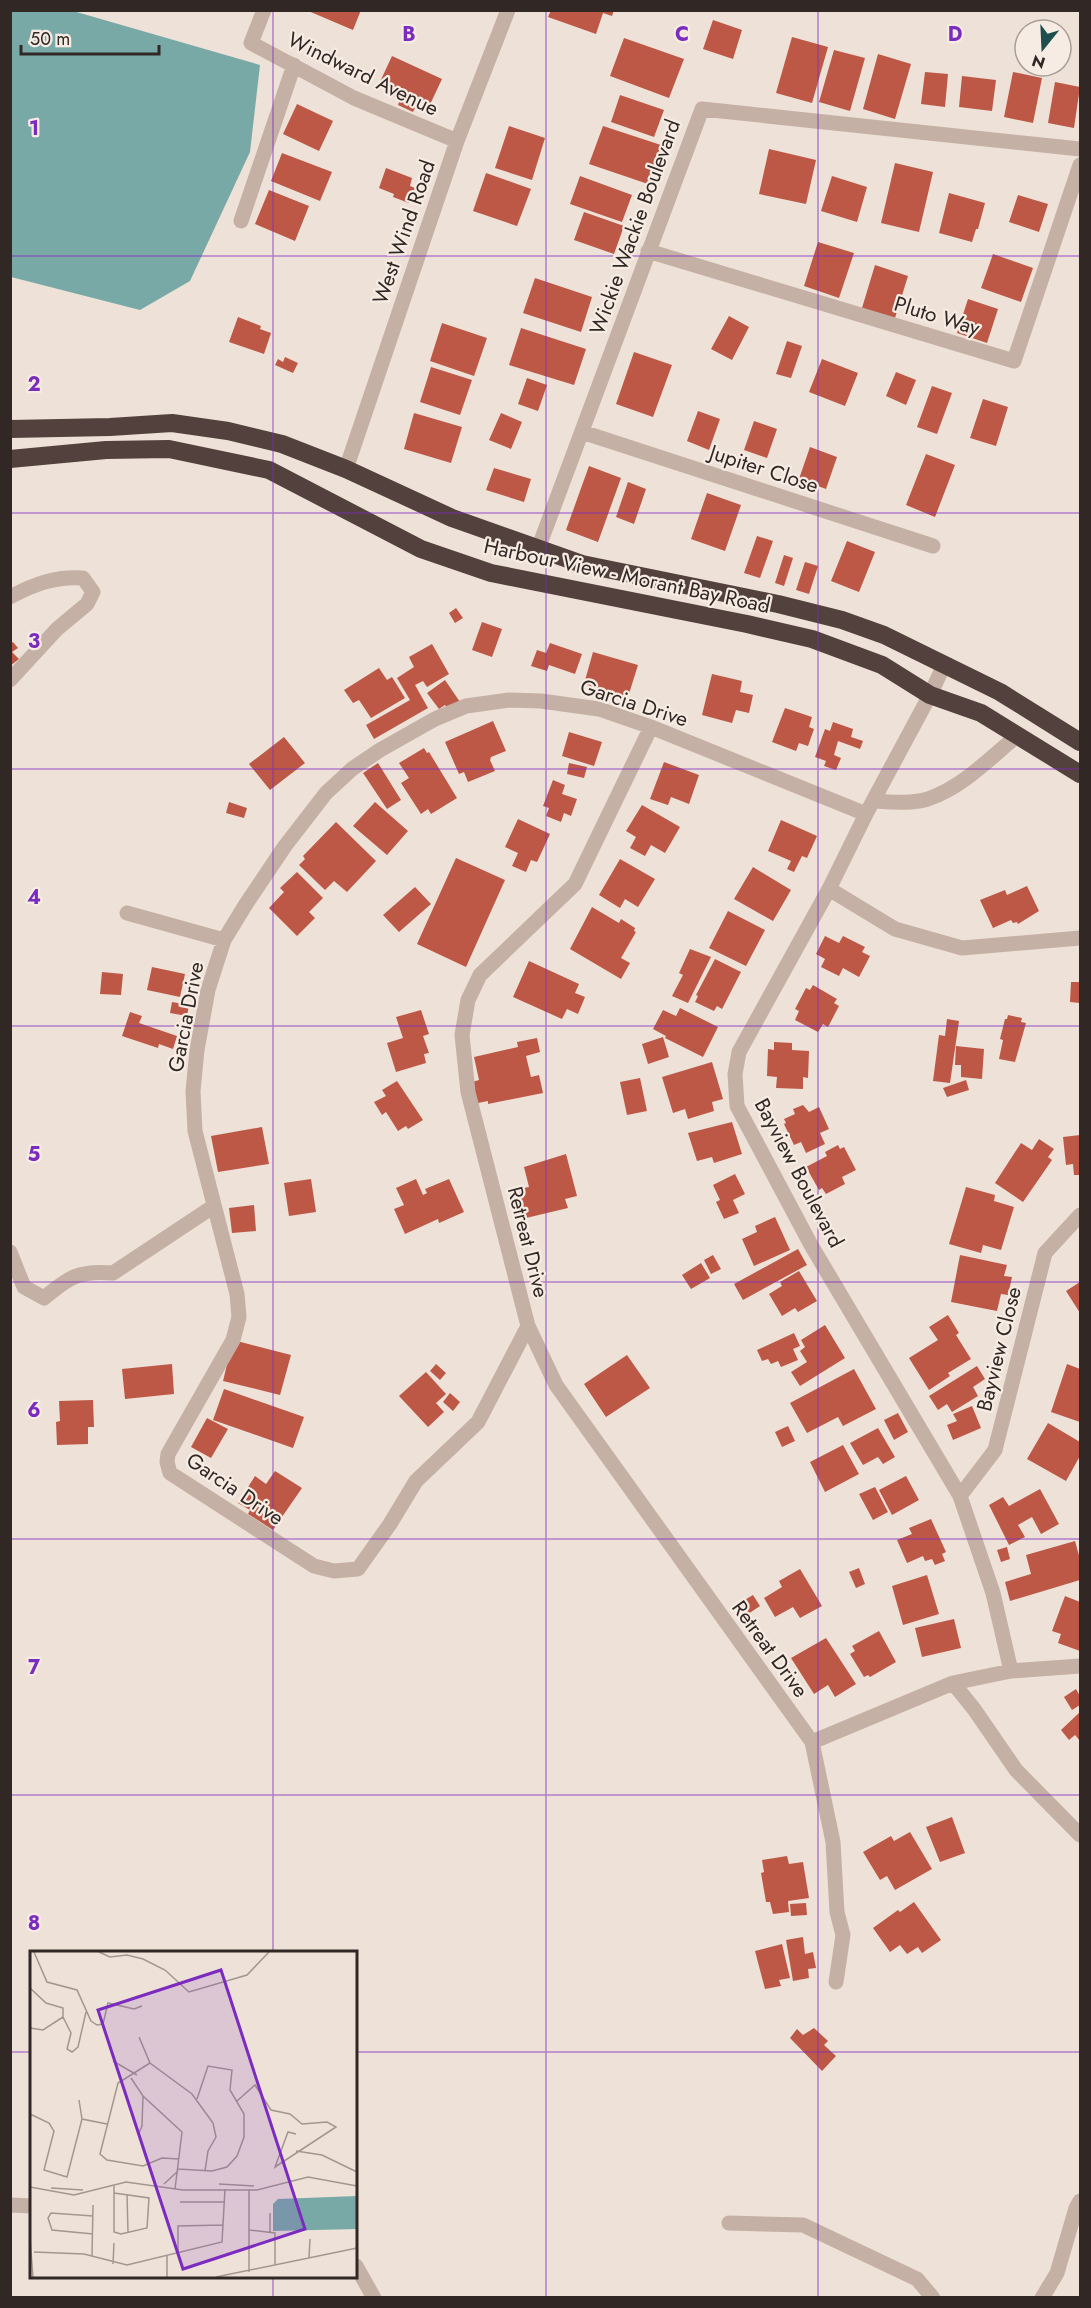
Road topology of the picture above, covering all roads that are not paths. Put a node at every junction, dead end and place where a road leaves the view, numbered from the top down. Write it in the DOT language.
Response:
graph roads {
  1 [pos="264,10"];
  2 [pos="508,10"];
  3 [pos="294,66"];
  4 [pos="457,141"];
  5 [pos="1080,148"];
  6 [pos="1080,165"];
  7 [pos="241,221"];
  8 [pos="648,251"];
  9 [pos="10,429"];
  10 [pos="582,432"];
  11 [pos="10,459"];
  12 [pos="346,469"];
  13 [pos="933,546"];
  14 [pos="538,549"];
  15 [pos="10,597"];
  16 [pos="944,665"];
  17 [pos="10,681"];
  18 [pos="930,695"];
  19 [pos="651,727"];
  20 [pos="1018,735"];
  21 [pos="1080,742"];
  22 [pos="1080,774"];
  23 [pos="869,807"];
  24 [pos="829,889"];
  25 [pos="127,913"];
  26 [pos="1080,938"];
  27 [pos="224,940"];
  28 [pos="214,1206"];
  29 [pos="1080,1215"];
  30 [pos="10,1252"];
  31 [pos="528,1326"];
  32 [pos="960,1496"];
  33 [pos="1080,1666"];
  34 [pos="1011,1671"];
  35 [pos="953,1683"];
  36 [pos="812,1742"];
  37 [pos="1080,1835"];
  38 [pos="836,1982"];
  39 [pos="1080,2201"];
  40 [pos="10,2205"];
  41 [pos="30,2206"];
  42 [pos="729,2223"];
  43 [pos="357,2268"];
  44 [pos="374,2298"];
  45 [pos="933,2298"];
  46 [pos="1042,2298"];
  1 -- 3 [label="street, Windward Avenue"];
  2 -- 4 [label="street, West Wind Road"];
  3 -- 4 [label="street, Windward Avenue"];
  3 -- 7 [label="street"];
  4 -- 12 [label="street, West Wind Road"];
  5 -- 8 [label="street, Wickie Wackie Boulevard"];
  6 -- 8 [label="street, Pluto Way"];
  8 -- 10 [label="street, Wickie Wackie Boulevard"];
  9 -- 12 [label="highway, Harbour View - Morant Bay Road"];
  10 -- 13 [label="street, Jupiter Close"];
  10 -- 14 [label="street, Wickie Wackie Boulevard"];
  11 -- 18 [label="highway, Harbour View - Morant Bay Road"];
  12 -- 14 [label="highway, Harbour View - Morant Bay Road"];
  14 -- 16 [label="highway, Harbour View - Morant Bay Road"];
  15 -- 17 [label="street"];
  16 -- 18 [label="street, Bayview Boulevard"];
  16 -- 21 [label="highway, Harbour View - Morant Bay Road"];
  18 -- 20 [label="highway, Harbour View - Morant Bay Road"];
  18 -- 23 [label="street, Bayview Boulevard"];
  19 -- 23 [label="street, Garcia Drive"];
  19 -- 27 [label="street, Garcia Drive"];
  19 -- 31 [label="street, Retreat Drive"];
  20 -- 22 [label="highway, Harbour View - Morant Bay Road"];
  20 -- 23 [label="street"];
  23 -- 24 [label="street, Bayview Boulevard"];
  24 -- 26 [label="street"];
  24 -- 32 [label="street, Bayview Boulevard"];
  25 -- 27 [label="street"];
  27 -- 28 [label="street, Garcia Drive"];
  28 -- 30 [label="street"];
  28 -- 31 [label="street, Garcia Drive"];
  29 -- 32 [label="street, Bayview Close"];
  31 -- 36 [label="street, Retreat Drive"];
  32 -- 34 [label="street, Bayview Boulevard"];
  33 -- 34 [label="street"];
  34 -- 35 [label="street"];
  35 -- 36 [label="street"];
  35 -- 37 [label="street"];
  36 -- 38 [label="street"];
  39 -- 46 [label="street"];
  40 -- 41 [label="street"];
  42 -- 45 [label="street"];
  43 -- 44 [label="street"];
}
